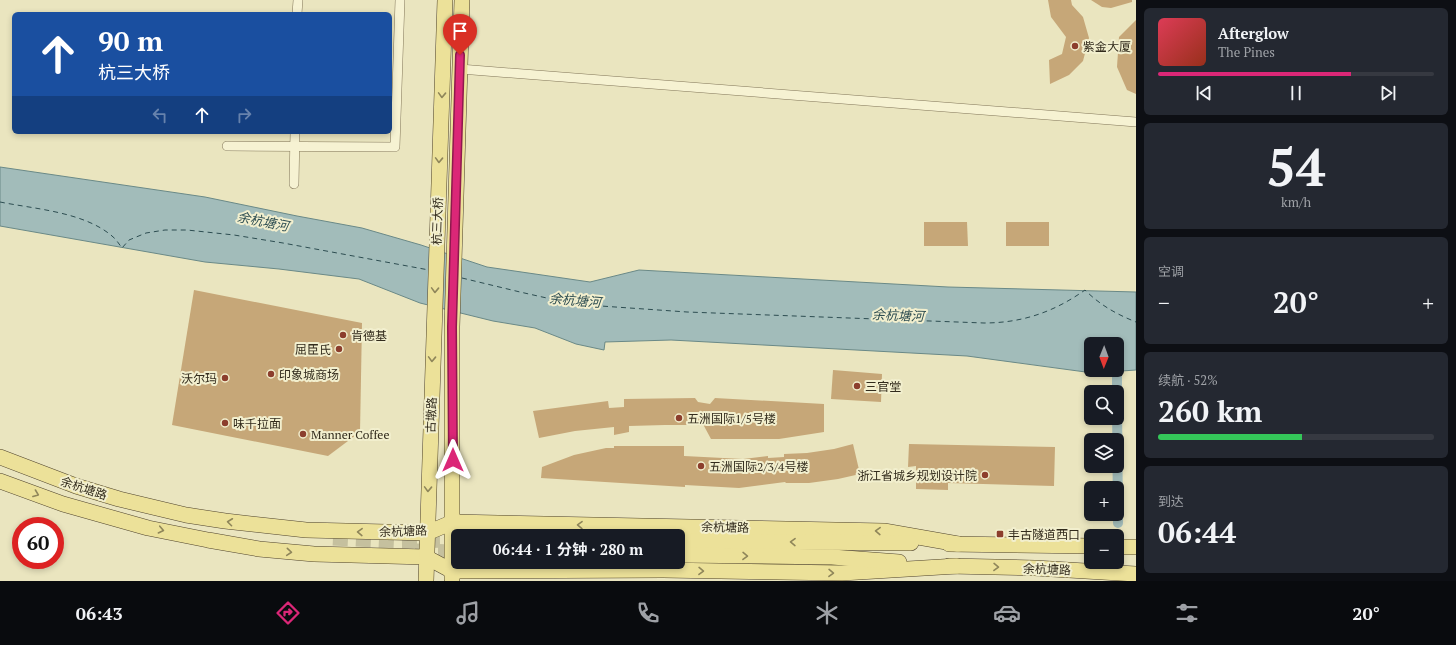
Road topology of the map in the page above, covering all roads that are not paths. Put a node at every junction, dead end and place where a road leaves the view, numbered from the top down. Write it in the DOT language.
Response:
graph roads {
  1 [pos="298,0"];
  2 [pos="400,0"];
  3 [pos="445,0"];
  4 [pos="462,0"];
  5 [pos="297,12"];
  6 [pos="395,17"];
  7 [pos="394,58"];
  8 [pos="460,68"];
  9 [pos="1136,122"];
  10 [pos="295,134"];
  11 [pos="227,146"];
  12 [pos="294,146"];
  13 [pos="294,184"];
  14 [pos="434,320"];
  15 [pos="452,327"];
  16 [pos="0,457"];
  17 [pos="0,481"];
  18 [pos="453,522"];
  19 [pos="427,533"];
  20 [pos="685,541"];
  21 [pos="958,544"];
  22 [pos="1084,546"];
  23 [pos="1124,547"];
  24 [pos="1136,547"];
  25 [pos="685,555"];
  26 [pos="426,557"];
  27 [pos="957,566"];
  28 [pos="1136,574"];
  29 [pos="452,576"];
  30 [pos="740,576"];
  31 [pos="426,581"];
  1 -- 5 [label="street"];
  2 -- 6 [label="street"];
  3 -- 14 [label="main road, 杭三大桥, one-way"];
  4 -- 8 [label="main road"];
  6 -- 7 [label="street"];
  7 -- 12 [label="street"];
  8 -- 9 [label="street"];
  8 -- 15 [label="main road, 杭三大桥"];
  10 -- 12 [label="street"];
  11 -- 12 [label="street"];
  12 -- 13 [label="street"];
  14 -- 19 [label="main road, 古墩路, one-way"];
  15 -- 18 [label="main road, 古墩路"];
  19 -- 16 [label="main road, 余杭塘路, one-way"];
  17 -- 26 [label="main road, 余杭塘路, one-way"];
  18 -- 19 [label="main road, 余杭塘路"];
  21 -- 18 [label="main road, 余杭塘路, one-way"];
  18 -- 29 [label="main road, 古墩路"];
  19 -- 26 [label="main road, 古墩路"];
  21 -- 20 [label="main road, 余杭塘路, one-way"];
  21 -- 22 [label="main road, 余杭塘路"];
  23 -- 24 [label="main road"];
  25 -- 27 [label="main road, 余杭塘路, one-way"];
  26 -- 29 [label="main road, 余杭塘路"];
  26 -- 31 [label="main road, 古墩路"];
  27 -- 28 [label="main road, 余杭塘路, one-way"];
  30 -- 27 [label="main road, 余杭塘路, one-way"];
  29 -- 30 [label="main road, 余杭塘路, one-way"];
}
